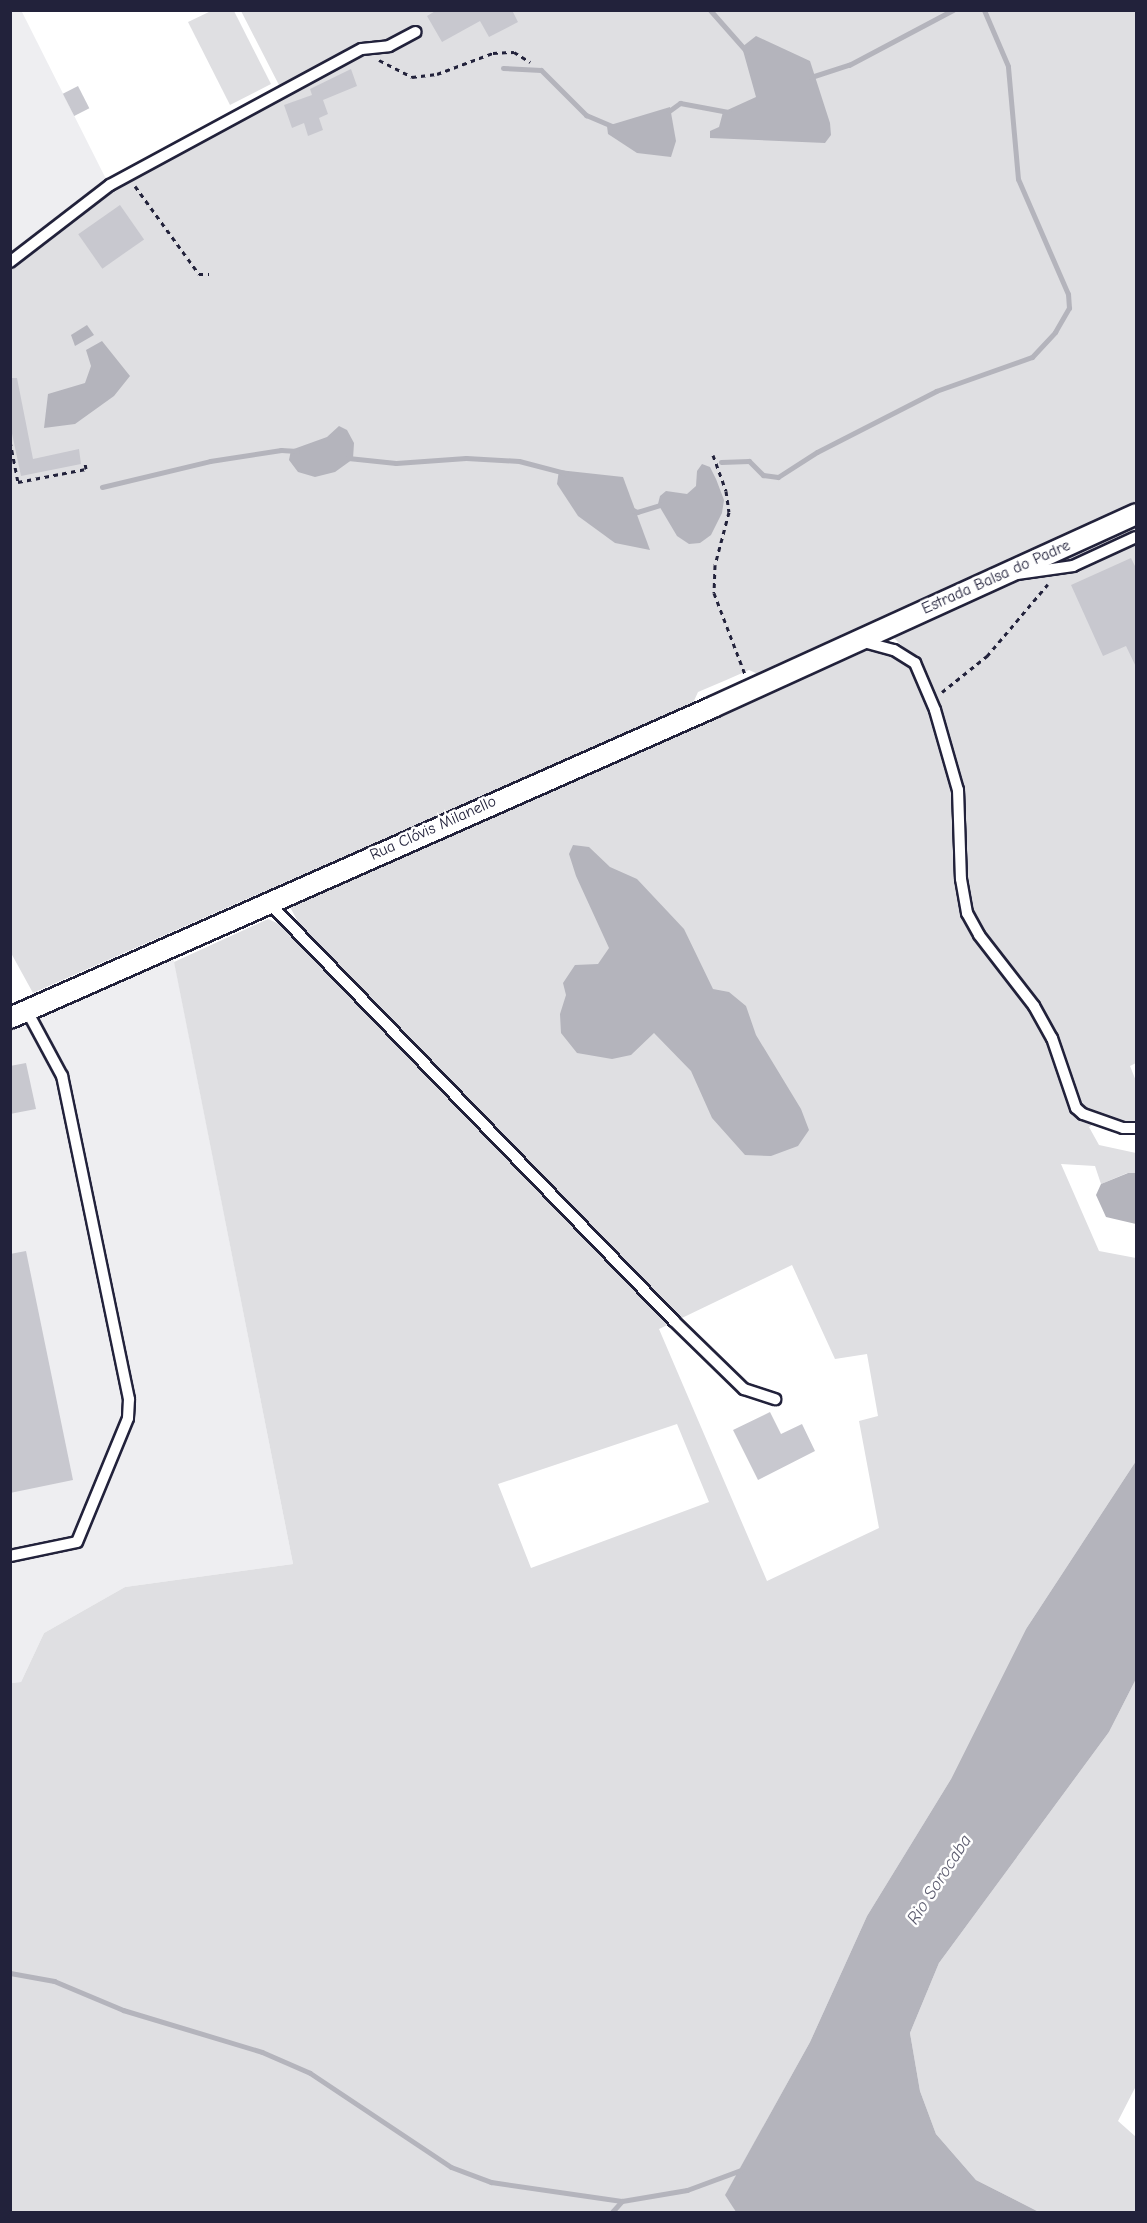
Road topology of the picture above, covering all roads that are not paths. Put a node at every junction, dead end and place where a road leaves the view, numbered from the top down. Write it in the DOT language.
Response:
graph roads {
  1 [pos="415,32"];
  2 [pos="10,262"];
  3 [pos="1137,514"];
  4 [pos="1137,537"];
  5 [pos="1008,572"];
  6 [pos="856,641"];
  7 [pos="268,902"];
  8 [pos="19,1014"];
  9 [pos="1137,1128"];
  10 [pos="776,1398"];
  11 [pos="10,1556"];
  1 -- 2 [label="lane"];
  3 -- 5 [label="street, Estrada Balsa do Padre"];
  4 -- 5 [label="lane"];
  5 -- 6 [label="street, Estrada Balsa do Padre"];
  6 -- 7 [label="street, Rua Clóvis Milanello"];
  6 -- 9 [label="lane"];
  7 -- 8 [label="street, Rua Clóvis Milanello"];
  7 -- 10 [label="lane"];
  8 -- 11 [label="lane"];
}
